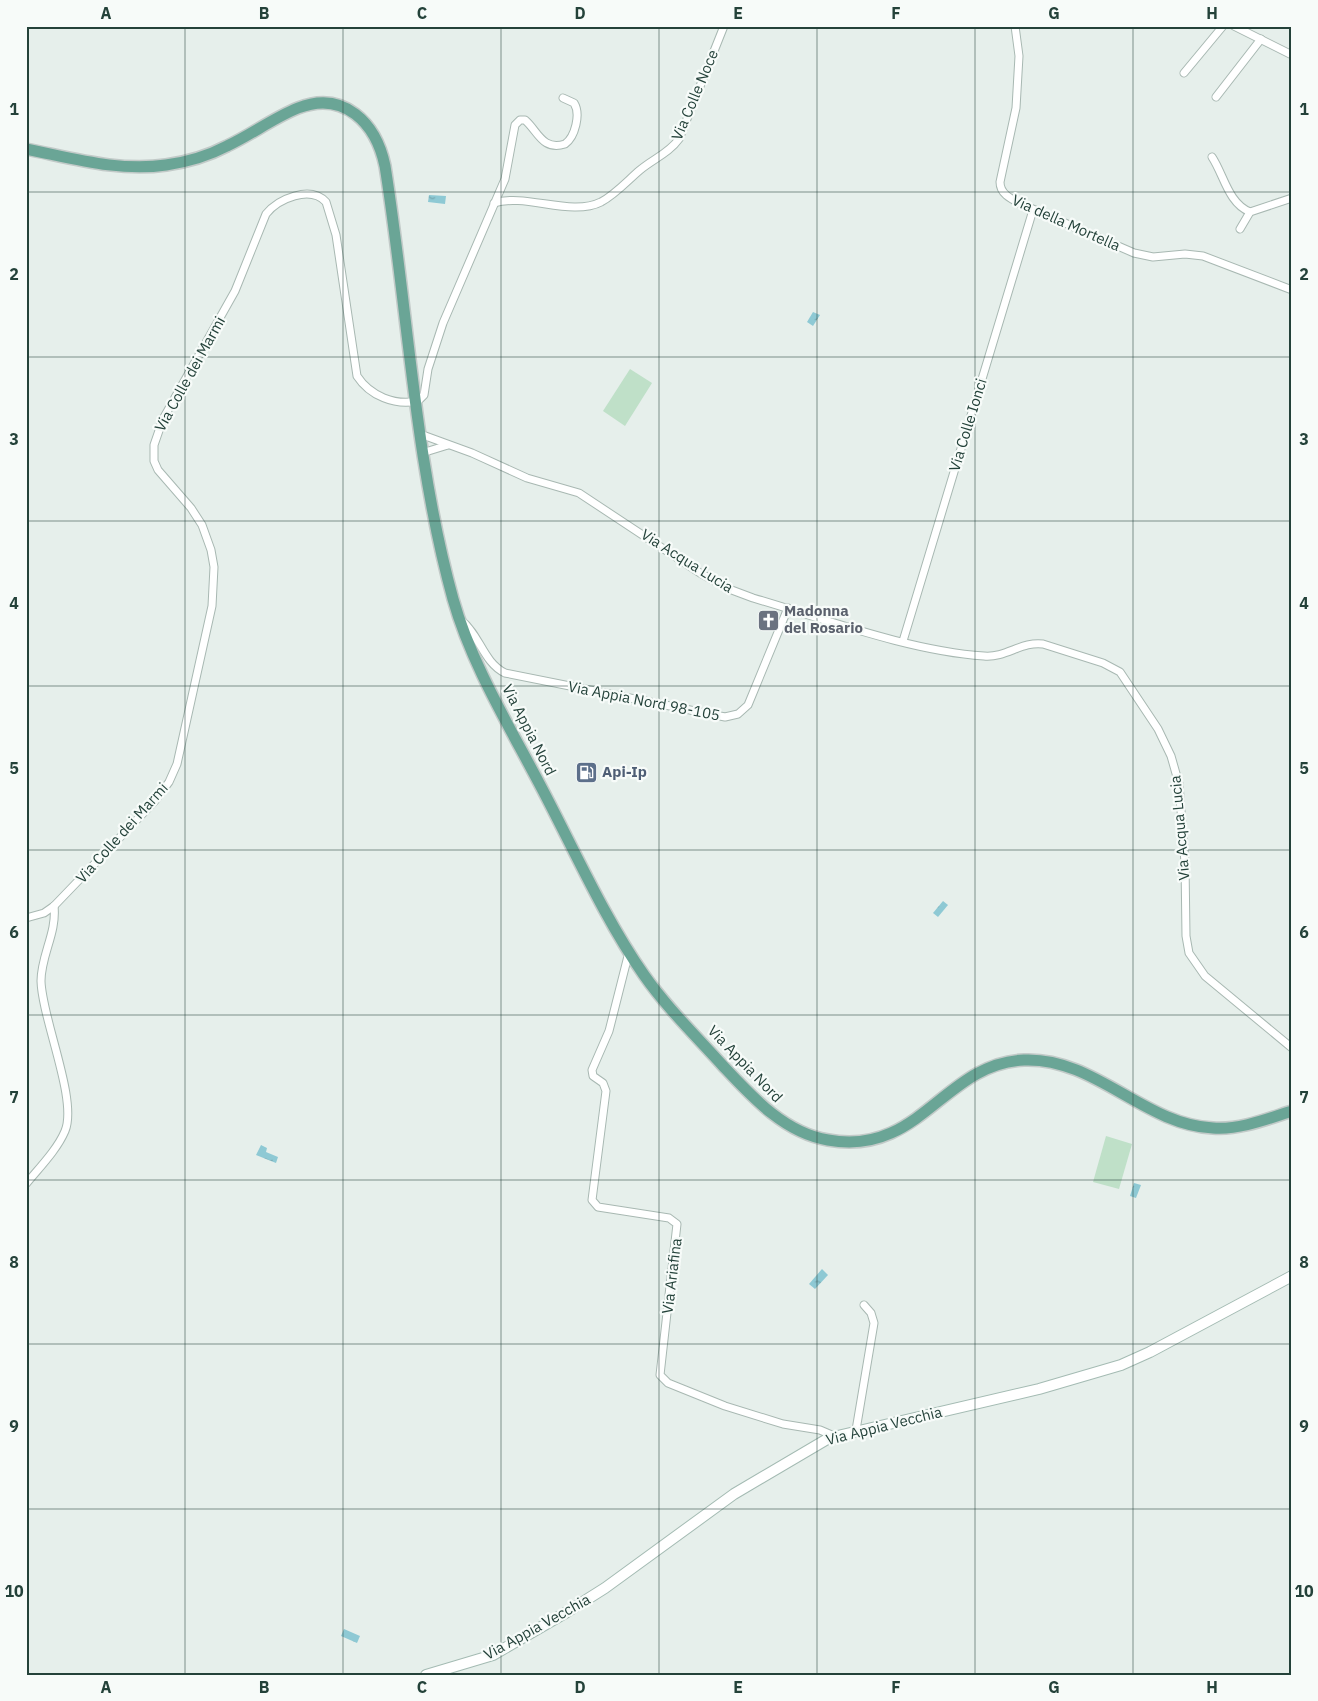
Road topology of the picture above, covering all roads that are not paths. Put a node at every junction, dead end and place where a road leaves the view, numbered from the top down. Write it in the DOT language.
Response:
graph roads {
  1 [pos="724,26"];
  2 [pos="1015,26"];
  3 [pos="1223,26"];
  4 [pos="1234,26"];
  5 [pos="1261,39"];
  6 [pos="1292,55"];
  7 [pos="1184,73"];
  8 [pos="563,98"];
  9 [pos="1216,98"];
  10 [pos="26,149"];
  11 [pos="1212,157"];
  12 [pos="1292,198"];
  13 [pos="494,203"];
  14 [pos="1033,210"];
  15 [pos="1250,212"];
  16 [pos="1240,229"];
  17 [pos="1292,290"];
  18 [pos="415,402"];
  19 [pos="420,434"];
  20 [pos="449,444"];
  21 [pos="422,453"];
  22 [pos="788,608"];
  23 [pos="459,618"];
  24 [pos="904,641"];
  25 [pos="54,906"];
  26 [pos="26,918"];
  27 [pos="629,952"];
  28 [pos="1292,1048"];
  29 [pos="1292,1111"];
  30 [pos="26,1184"];
  31 [pos="1292,1276"];
  32 [pos="864,1305"];
  33 [pos="856,1430"];
  34 [pos="834,1436"];
  35 [pos="426,1675"];
  1 -- 13 [label="street, Via Colle Noce"];
  2 -- 14 [label="street, Via della Mortella"];
  3 -- 7 [label="street"];
  4 -- 5 [label="street"];
  5 -- 6 [label="street"];
  5 -- 9 [label="street"];
  8 -- 13 [label="street"];
  10 -- 18 [label="main road, Via Appia Nord"];
  11 -- 15 [label="street"];
  12 -- 15 [label="street"];
  13 -- 18 [label="street"];
  14 -- 17 [label="street, Via della Mortella"];
  14 -- 24 [label="street, Via Colle Ionci"];
  15 -- 16 [label="street"];
  18 -- 19 [label="main road, Via Appia Nord"];
  18 -- 25 [label="street, Via Colle dei Marmi"];
  19 -- 20 [label="street, Via Acqua Lucia"];
  19 -- 21 [label="main road, Via Appia Nord"];
  20 -- 21 [label="street"];
  20 -- 22 [label="street, Via Acqua Lucia"];
  21 -- 23 [label="main road, Via Appia Nord"];
  22 -- 23 [label="street, Via Appia Nord 98-105"];
  22 -- 24 [label="street, Via Acqua Lucia"];
  23 -- 27 [label="main road, Via Appia Nord"];
  24 -- 28 [label="street, Via Acqua Lucia"];
  25 -- 26 [label="street, Via Colle dei Marmi"];
  25 -- 30 [label="street"];
  27 -- 29 [label="main road, Via Appia Nord"];
  27 -- 34 [label="street, Via Ariafina"];
  31 -- 33 [label="main road, Via Appia Vecchia"];
  32 -- 33 [label="street"];
  33 -- 34 [label="main road, Via Appia Vecchia"];
  34 -- 35 [label="main road, Via Appia Vecchia"];
}
